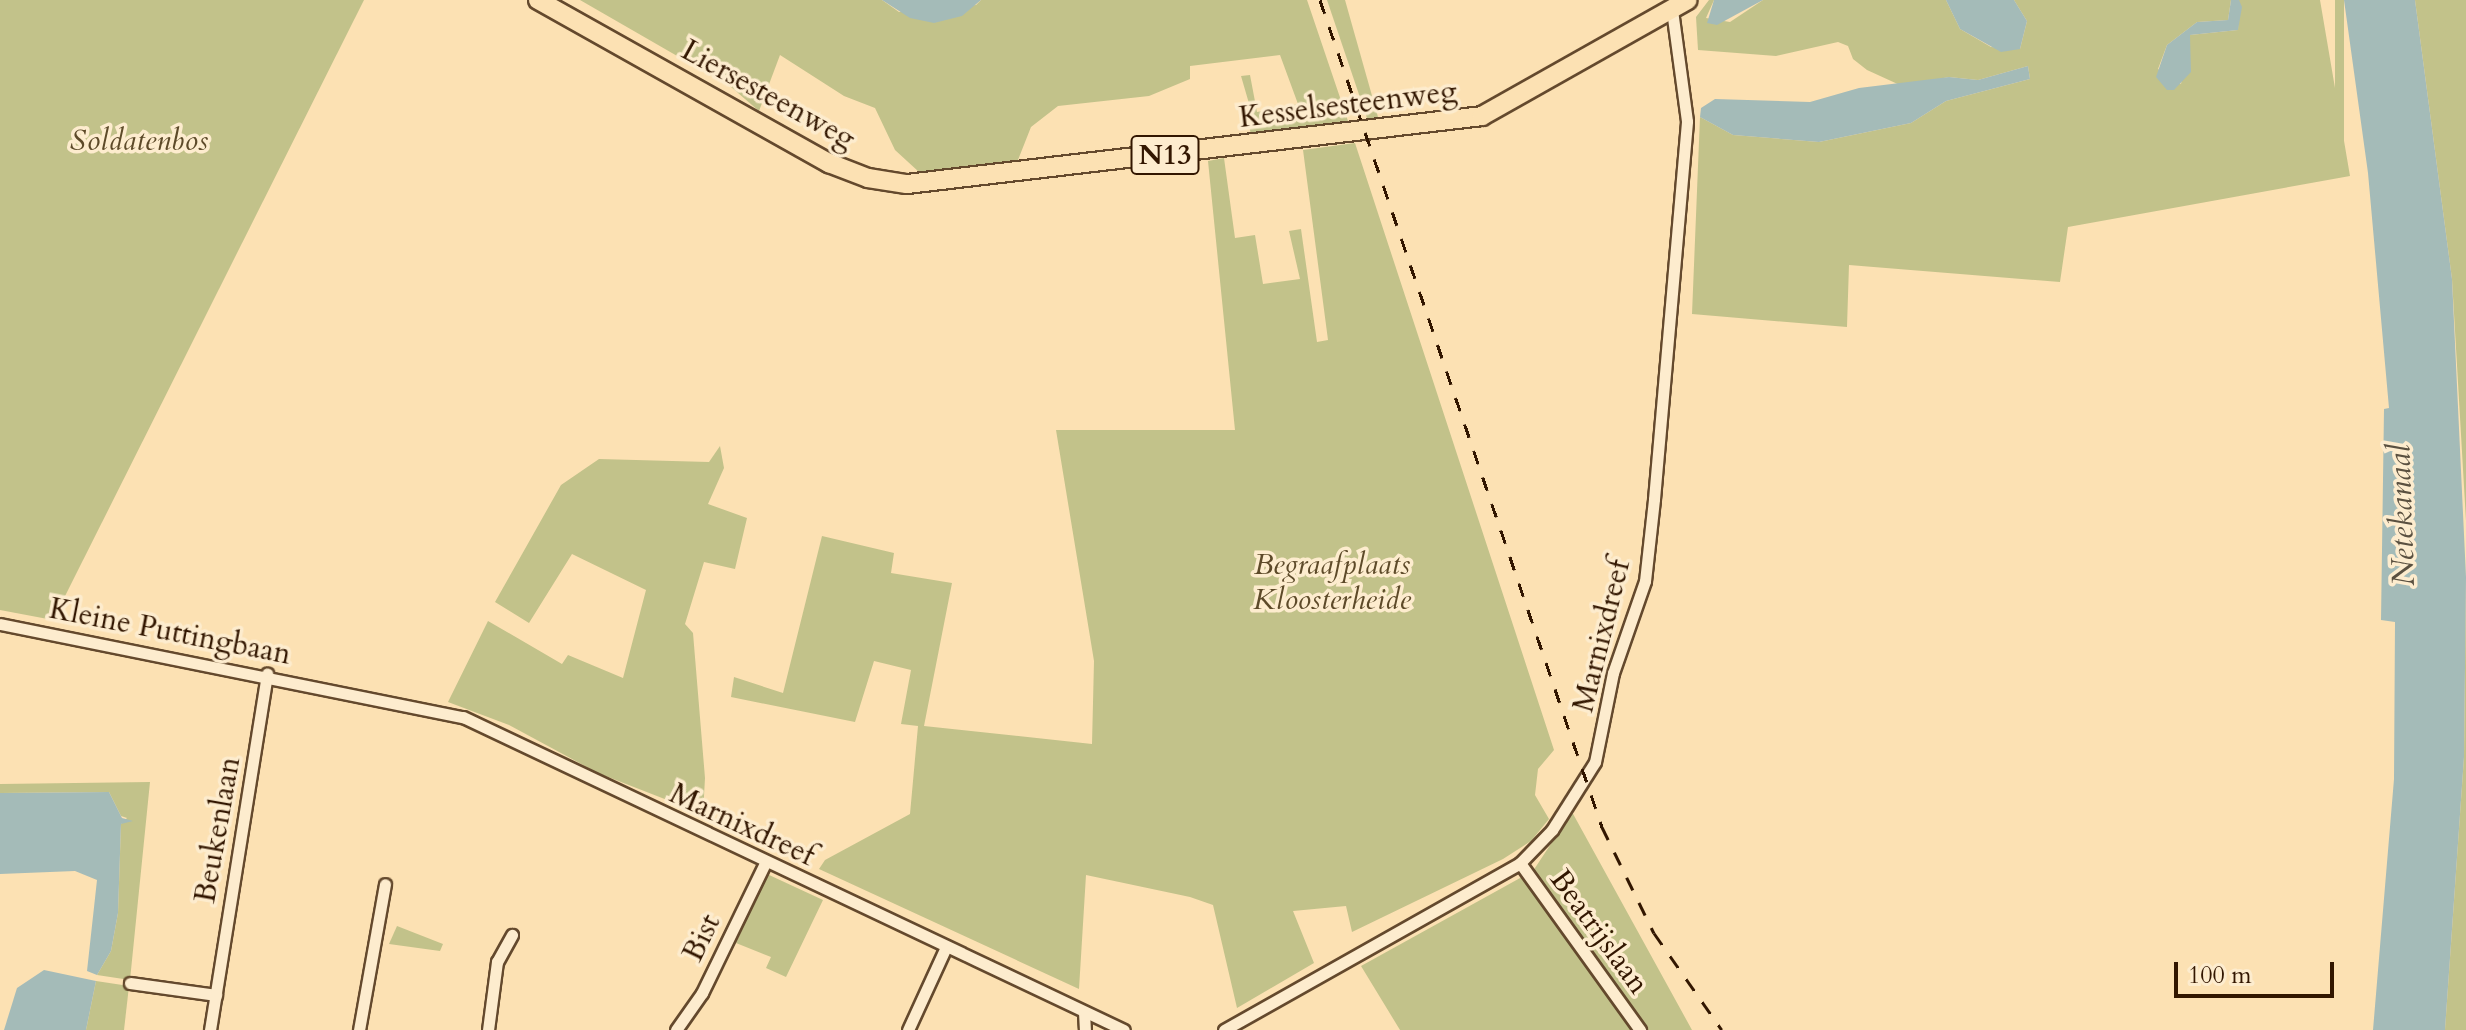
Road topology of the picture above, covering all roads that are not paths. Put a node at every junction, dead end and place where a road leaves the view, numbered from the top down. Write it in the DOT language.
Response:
graph roads {
  1 [pos="538,0"];
  2 [pos="1680,5"];
  3 [pos="987,176"];
  4 [pos="0,624"];
  5 [pos="267,674"];
  6 [pos="332,688"];
  7 [pos="765,863"];
  8 [pos="1520,863"];
  9 [pos="385,884"];
  10 [pos="512,935"];
  11 [pos="946,947"];
  12 [pos="130,983"];
  13 [pos="216,995"];
  14 [pos="1084,1012"];
  15 [pos="210,1030"];
  16 [pos="359,1030"];
  17 [pos="488,1030"];
  18 [pos="676,1030"];
  19 [pos="908,1030"];
  20 [pos="1085,1030"];
  21 [pos="1124,1030"];
  22 [pos="1224,1030"];
  23 [pos="1640,1030"];
  1 -- 3 [label="main road, Liersesteenweg / N13"];
  2 -- 3 [label="main road, Kesselsesteenweg / N13"];
  2 -- 8 [label="street, Marnixdreef"];
  4 -- 5 [label="street, Kleine Puttingbaan"];
  5 -- 6 [label="street, Kleine Puttingbaan"];
  5 -- 13 [label="street, Beukenlaan"];
  6 -- 7 [label="street, Marnixdreef"];
  7 -- 11 [label="street, Marnixdreef"];
  7 -- 18 [label="street, Bist"];
  8 -- 22 [label="street, Marnixdreef"];
  8 -- 23 [label="street, Beatrijslaan"];
  9 -- 16 [label="street"];
  10 -- 17 [label="street"];
  11 -- 14 [label="street, Marnixdreef"];
  11 -- 19 [label="street"];
  12 -- 13 [label="street"];
  13 -- 15 [label="street, Beukenlaan"];
  14 -- 20 [label="street"];
  14 -- 21 [label="street, Marnixdreef"];
}
